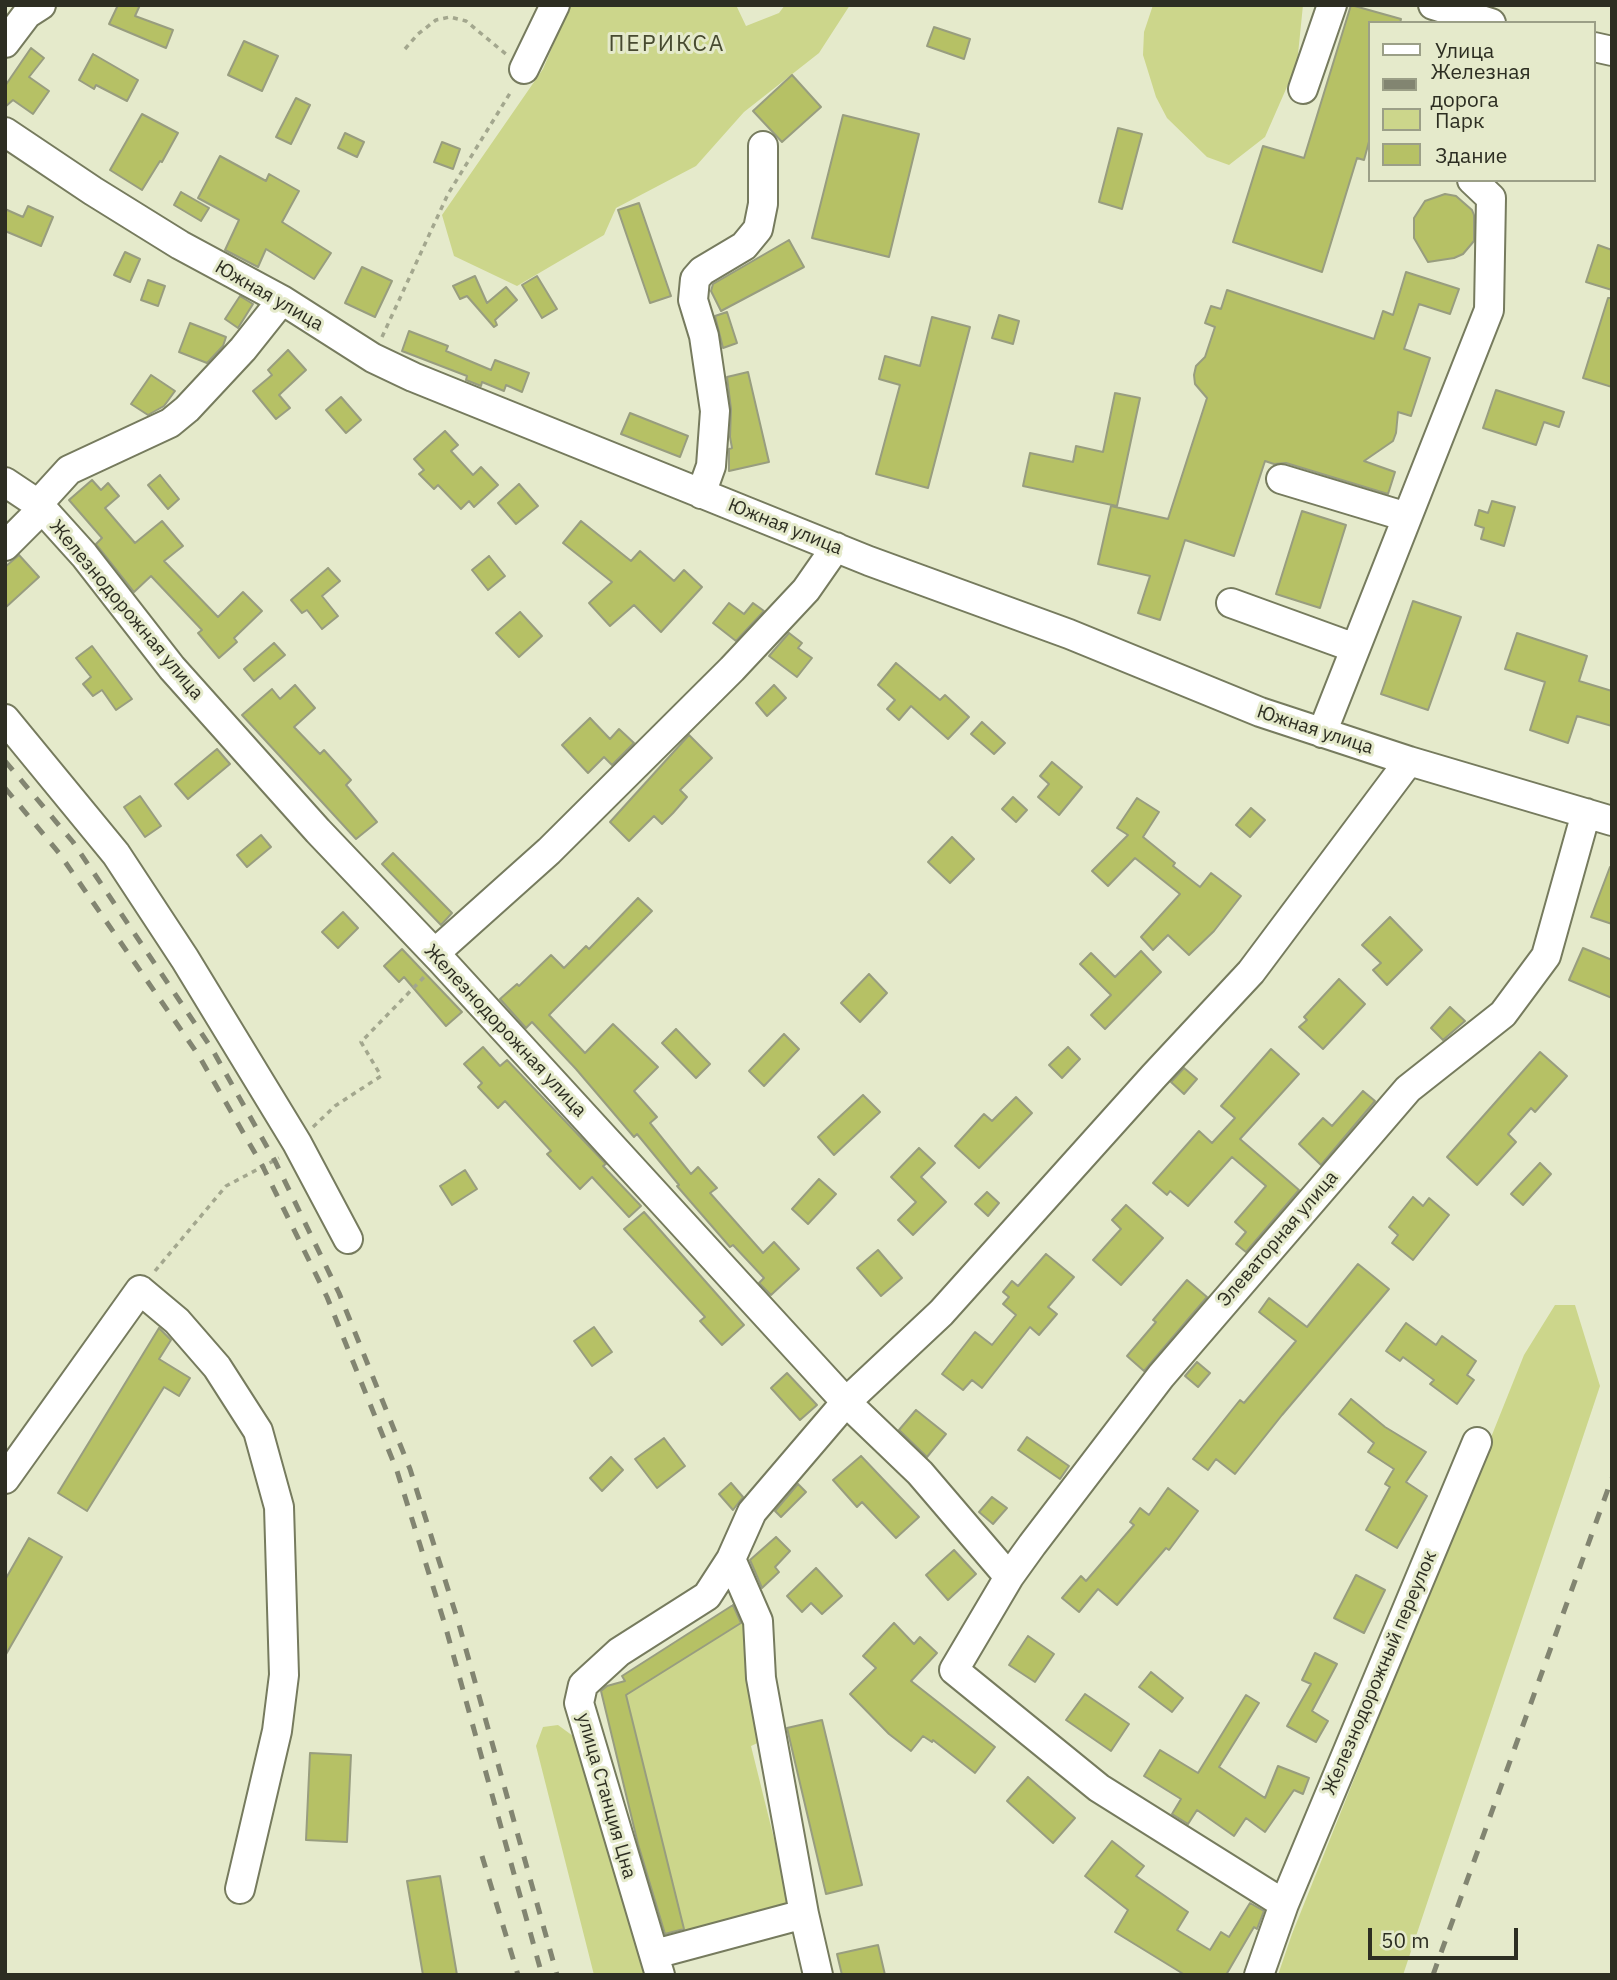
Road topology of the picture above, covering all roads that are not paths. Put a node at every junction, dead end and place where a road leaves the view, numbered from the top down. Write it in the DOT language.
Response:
graph roads {
  1 [pos="41,5"];
  2 [pos="555,5"];
  3 [pos="1332,5"];
  4 [pos="1433,5"];
  5 [pos="1485,21"];
  6 [pos="5,43"];
  7 [pos="524,69"];
  8 [pos="1303,89"];
  9 [pos="5,132"];
  10 [pos="762,146"];
  11 [pos="1474,182"];
  12 [pos="282,300"];
  13 [pos="1281,479"];
  14 [pos="5,482"];
  15 [pos="701,494"];
  16 [pos="40,507"];
  17 [pos="1407,517"];
  18 [pos="5,546"];
  19 [pos="836,547"];
  20 [pos="1231,603"];
  21 [pos="1356,648"];
  22 [pos="5,719"];
  23 [pos="1322,733"];
  24 [pos="1409,761"];
  25 [pos="1599,817"];
  26 [pos="435,953"];
  27 [pos="348,1239"];
  28 [pos="846,1402"];
  29 [pos="1477,1442"];
  30 [pos="5,1479"];
  31 [pos="731,1559"];
  32 [pos="1009,1577"];
  33 [pos="240,1889"];
  34 [pos="1284,1904"];
  35 [pos="804,1914"];
  36 [pos="658,1964"];
  37 [pos="818,1975"];
  38 [pos="1259,1975"];
  1 -- 6 [label="street"];
  2 -- 7 [label="street"];
  3 -- 8 [label="street"];
  4 -- 5 [label="street"];
  9 -- 12 [label="street, Южная улица"];
  10 -- 15 [label="street"];
  11 -- 17 [label="street"];
  12 -- 15 [label="street, Южная улица"];
  12 -- 16 [label="street"];
  13 -- 17 [label="street"];
  14 -- 16 [label="street, Железнодорожная улица"];
  15 -- 19 [label="street, Южная улица"];
  16 -- 18 [label="street"];
  16 -- 26 [label="street, Железнодорожная улица"];
  17 -- 21 [label="street"];
  19 -- 23 [label="street, Южная улица"];
  19 -- 26 [label="street"];
  20 -- 21 [label="street"];
  21 -- 23 [label="street"];
  22 -- 27 [label="street"];
  23 -- 24 [label="street, Южная улица"];
  24 -- 25 [label="street, Южная улица"];
  24 -- 28 [label="street"];
  25 -- 32 [label="street, Элеваторная улица"];
  26 -- 28 [label="street, Железнодорожная улица"];
  28 -- 31 [label="street"];
  28 -- 32 [label="street, Железнодорожная улица"];
  29 -- 34 [label="street, Железнодорожный переулок"];
  30 -- 33 [label="street"];
  31 -- 35 [label="street"];
  31 -- 36 [label="street, улица Станция Цна"];
  32 -- 34 [label="street, Элеваторная улица"];
  34 -- 38 [label="street, Железнодорожный переулок"];
  35 -- 36 [label="street"];
  35 -- 37 [label="street"];
}
